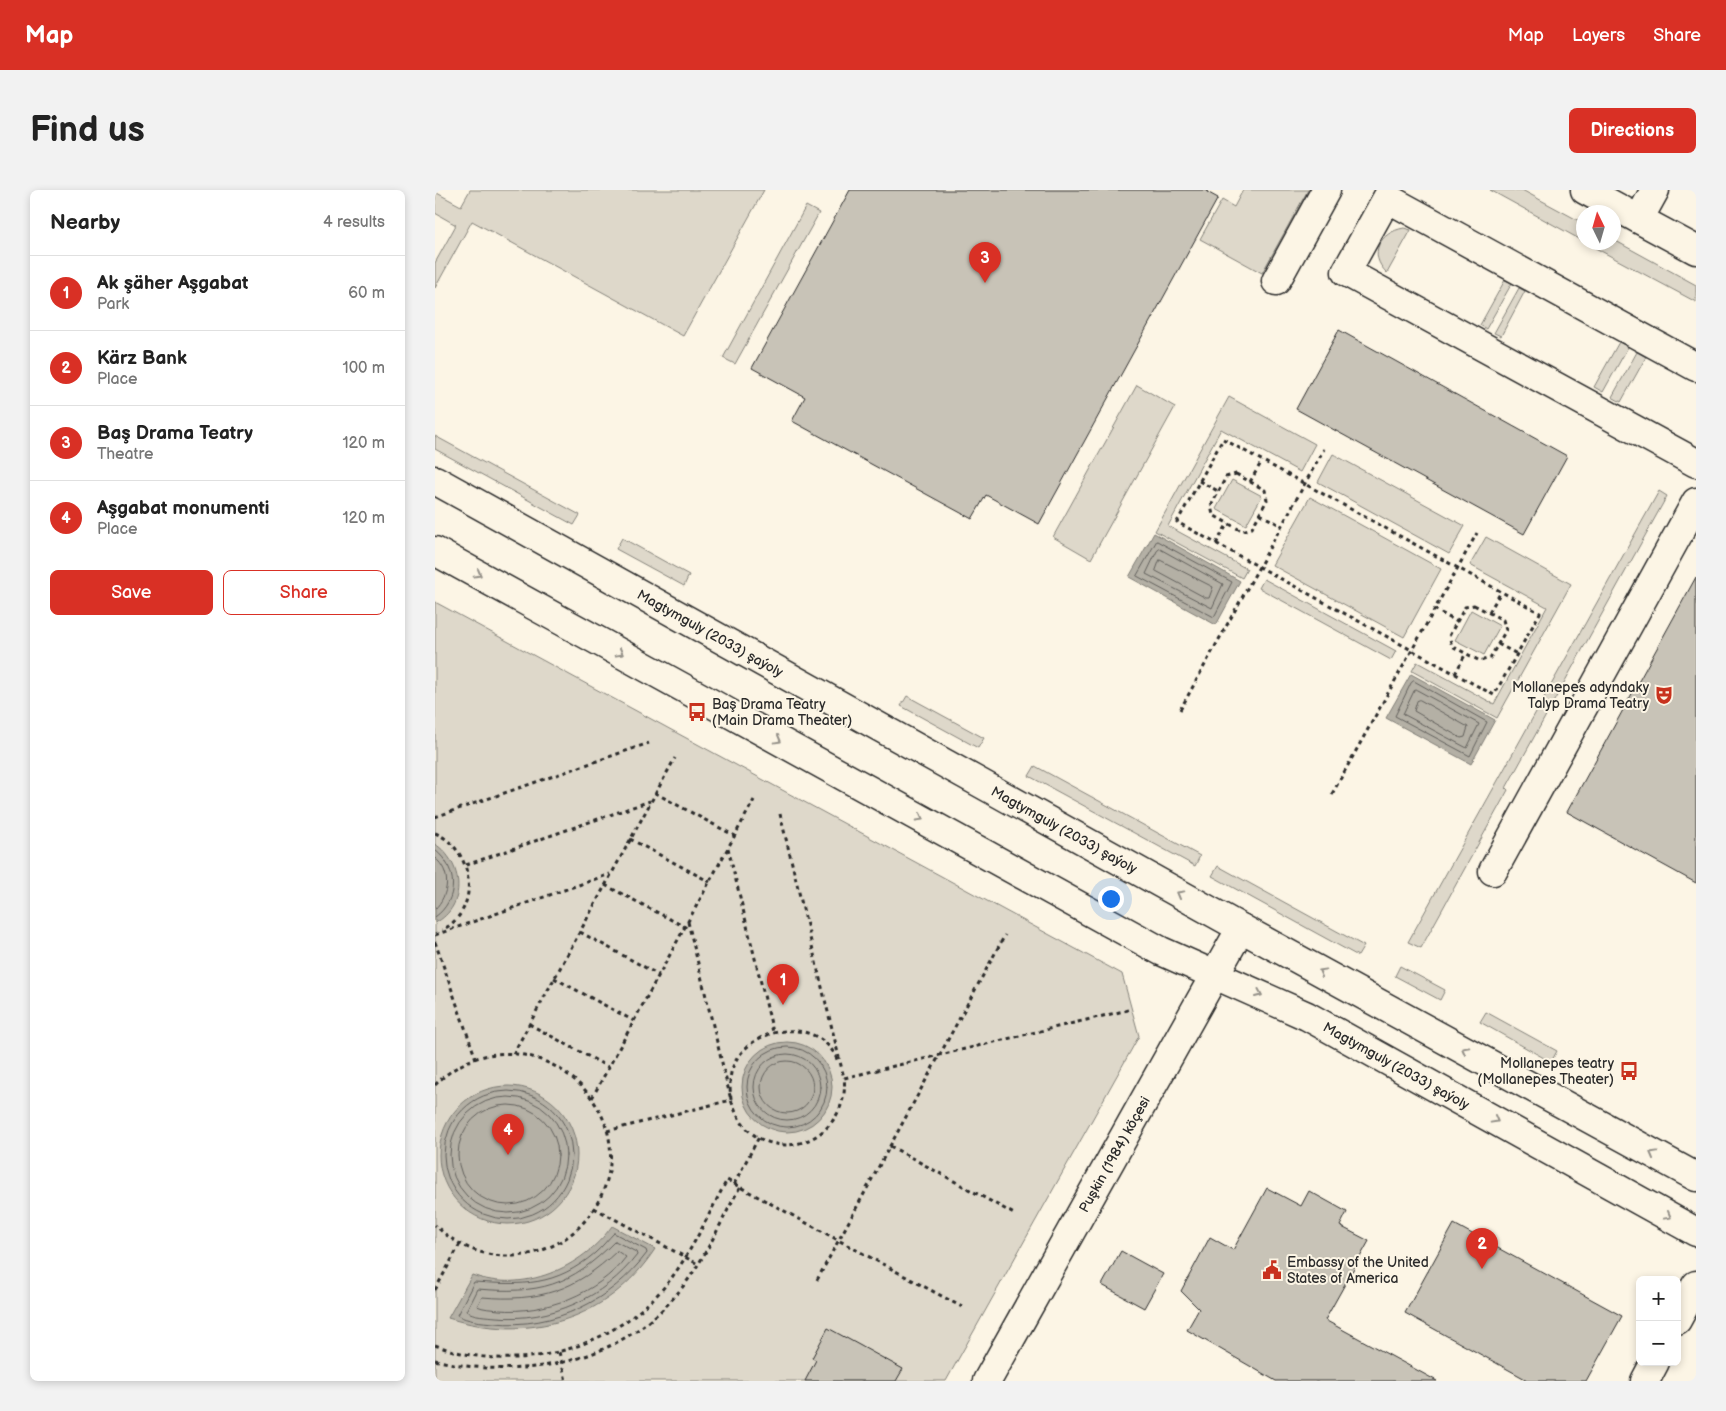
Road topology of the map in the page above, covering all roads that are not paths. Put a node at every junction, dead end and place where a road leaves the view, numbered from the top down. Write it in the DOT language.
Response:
graph roads {
  1 [pos="1326,190"];
  2 [pos="1585,190"];
  3 [pos="1655,190"];
  4 [pos="1639,219"];
  5 [pos="1696,250"];
  6 [pos="1276,281"];
  7 [pos="1696,367"];
  8 [pos="1696,463"];
  9 [pos="435,480"];
  10 [pos="1696,502"];
  11 [pos="435,551"];
  12 [pos="1493,871"];
  13 [pos="1241,928"];
  14 [pos="1215,974"];
  15 [pos="1696,1177"];
  16 [pos="1696,1232"];
  17 [pos="1696,1285"];
  18 [pos="1681,1313"];
  19 [pos="1653,1366"];
  20 [pos="987,1381"];
  21 [pos="1645,1381"];
  1 -- 6 [label="main road"];
  2 -- 4 [label="main road"];
  3 -- 4 [label="main road"];
  4 -- 5 [label="main road"];
  7 -- 8 [label="main road"];
  13 -- 9 [label="main road, Magtymguly (2033) şaýoly, one-way"];
  10 -- 12 [label="main road"];
  11 -- 14 [label="main road, Magtymguly (2033) şaýoly, one-way"];
  13 -- 14 [label="main road, Puşkin (1984) köçesi"];
  15 -- 13 [label="main road, Magtymguly (2033) şaýoly, one-way"];
  14 -- 16 [label="main road, Magtymguly (2033) şaýoly, one-way"];
  14 -- 20 [label="main road, Puşkin (1984) köçesi"];
  17 -- 18 [label="main road"];
  19 -- 21 [label="main road"];
}
